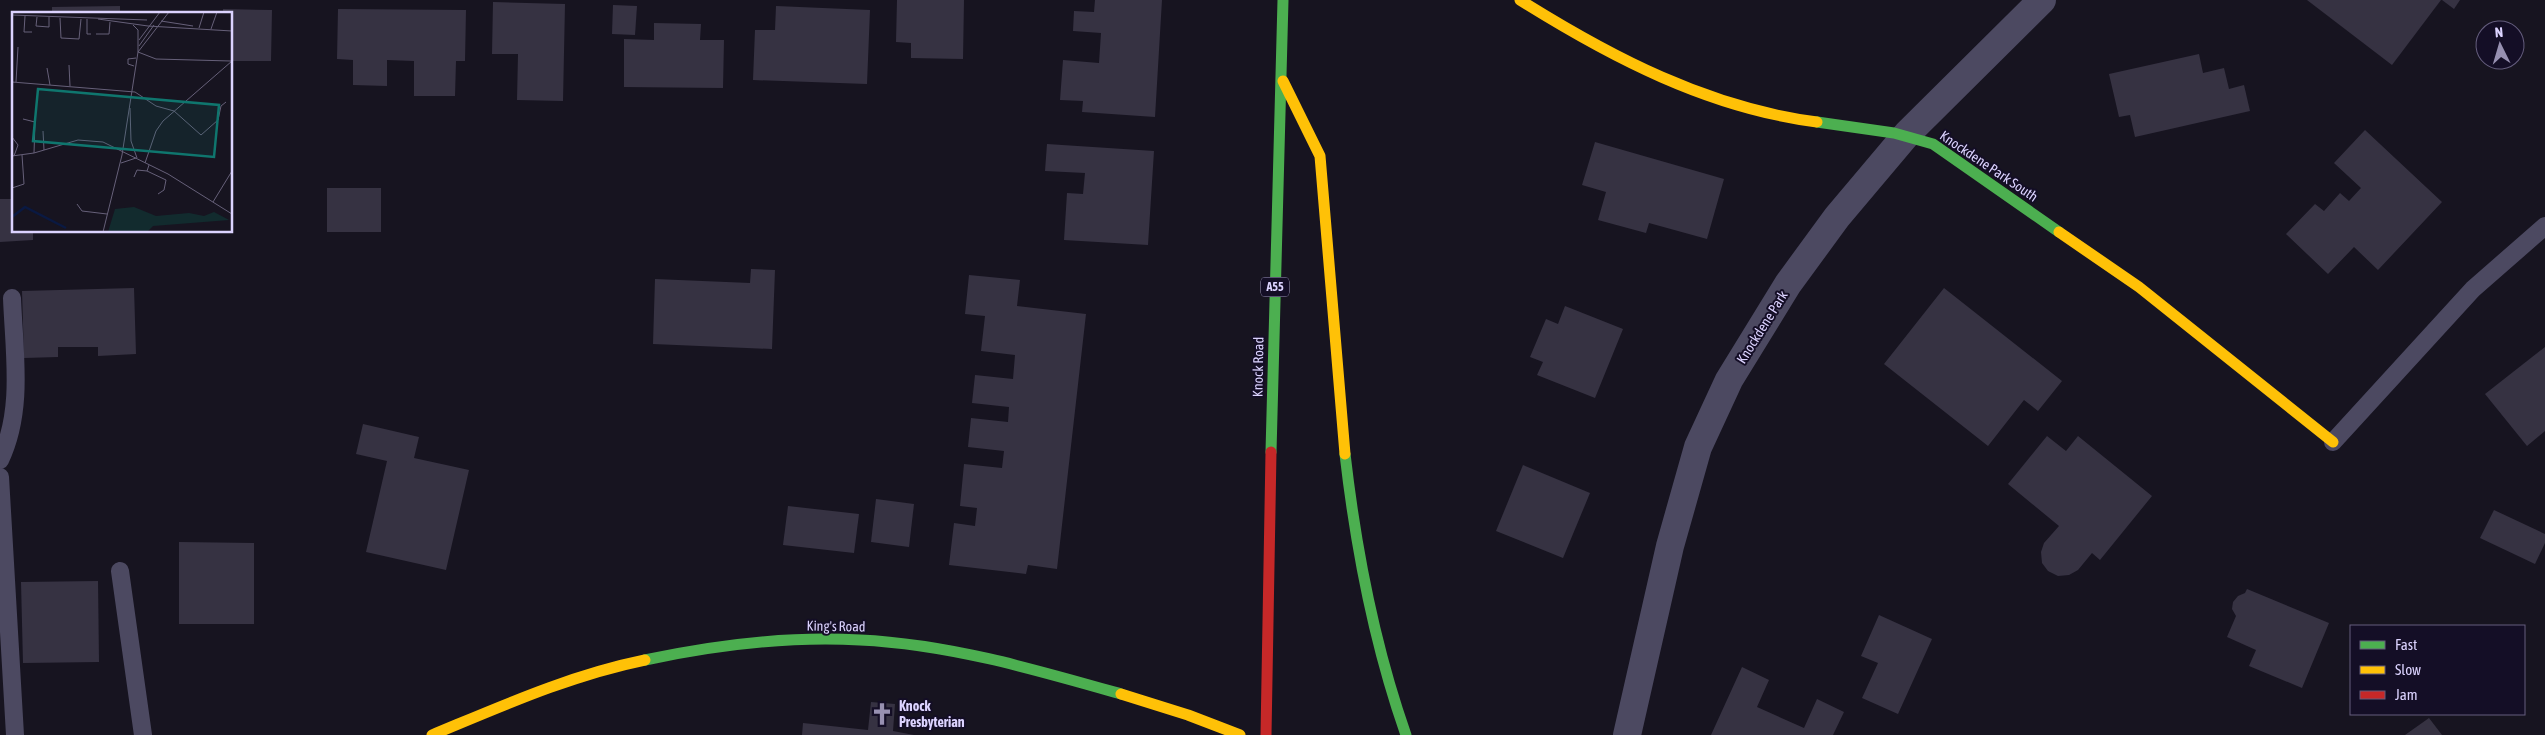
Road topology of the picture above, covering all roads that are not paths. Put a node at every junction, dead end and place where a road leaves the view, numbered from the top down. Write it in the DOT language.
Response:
graph roads {
  1 [pos="1283,0"];
  2 [pos="1520,0"];
  3 [pos="2042,0"];
  4 [pos="1281,77"];
  5 [pos="1907,134"];
  6 [pos="2545,226"];
  7 [pos="12,298"];
  8 [pos="2333,442"];
  9 [pos="0,460"];
  10 [pos="0,477"];
  11 [pos="120,572"];
  12 [pos="15,735"];
  13 [pos="143,735"];
  14 [pos="432,735"];
  15 [pos="1240,735"];
  16 [pos="1266,735"];
  17 [pos="1406,735"];
  18 [pos="1627,735"];
  1 -- 4 [label="main road, Knock Road / A55"];
  2 -- 5 [label="main road, Knockdene Park South"];
  3 -- 5 [label="street, Knockdene Park"];
  4 -- 16 [label="main road, Knock Road / A55"];
  4 -- 17 [label="main road"];
  5 -- 8 [label="main road, Knockdene Park South"];
  5 -- 18 [label="street, Knockdene Park"];
  6 -- 8 [label="lane"];
  7 -- 9 [label="lane"];
  10 -- 12 [label="lane"];
  11 -- 13 [label="lane"];
  14 -- 15 [label="main road, King's Road"];
}
